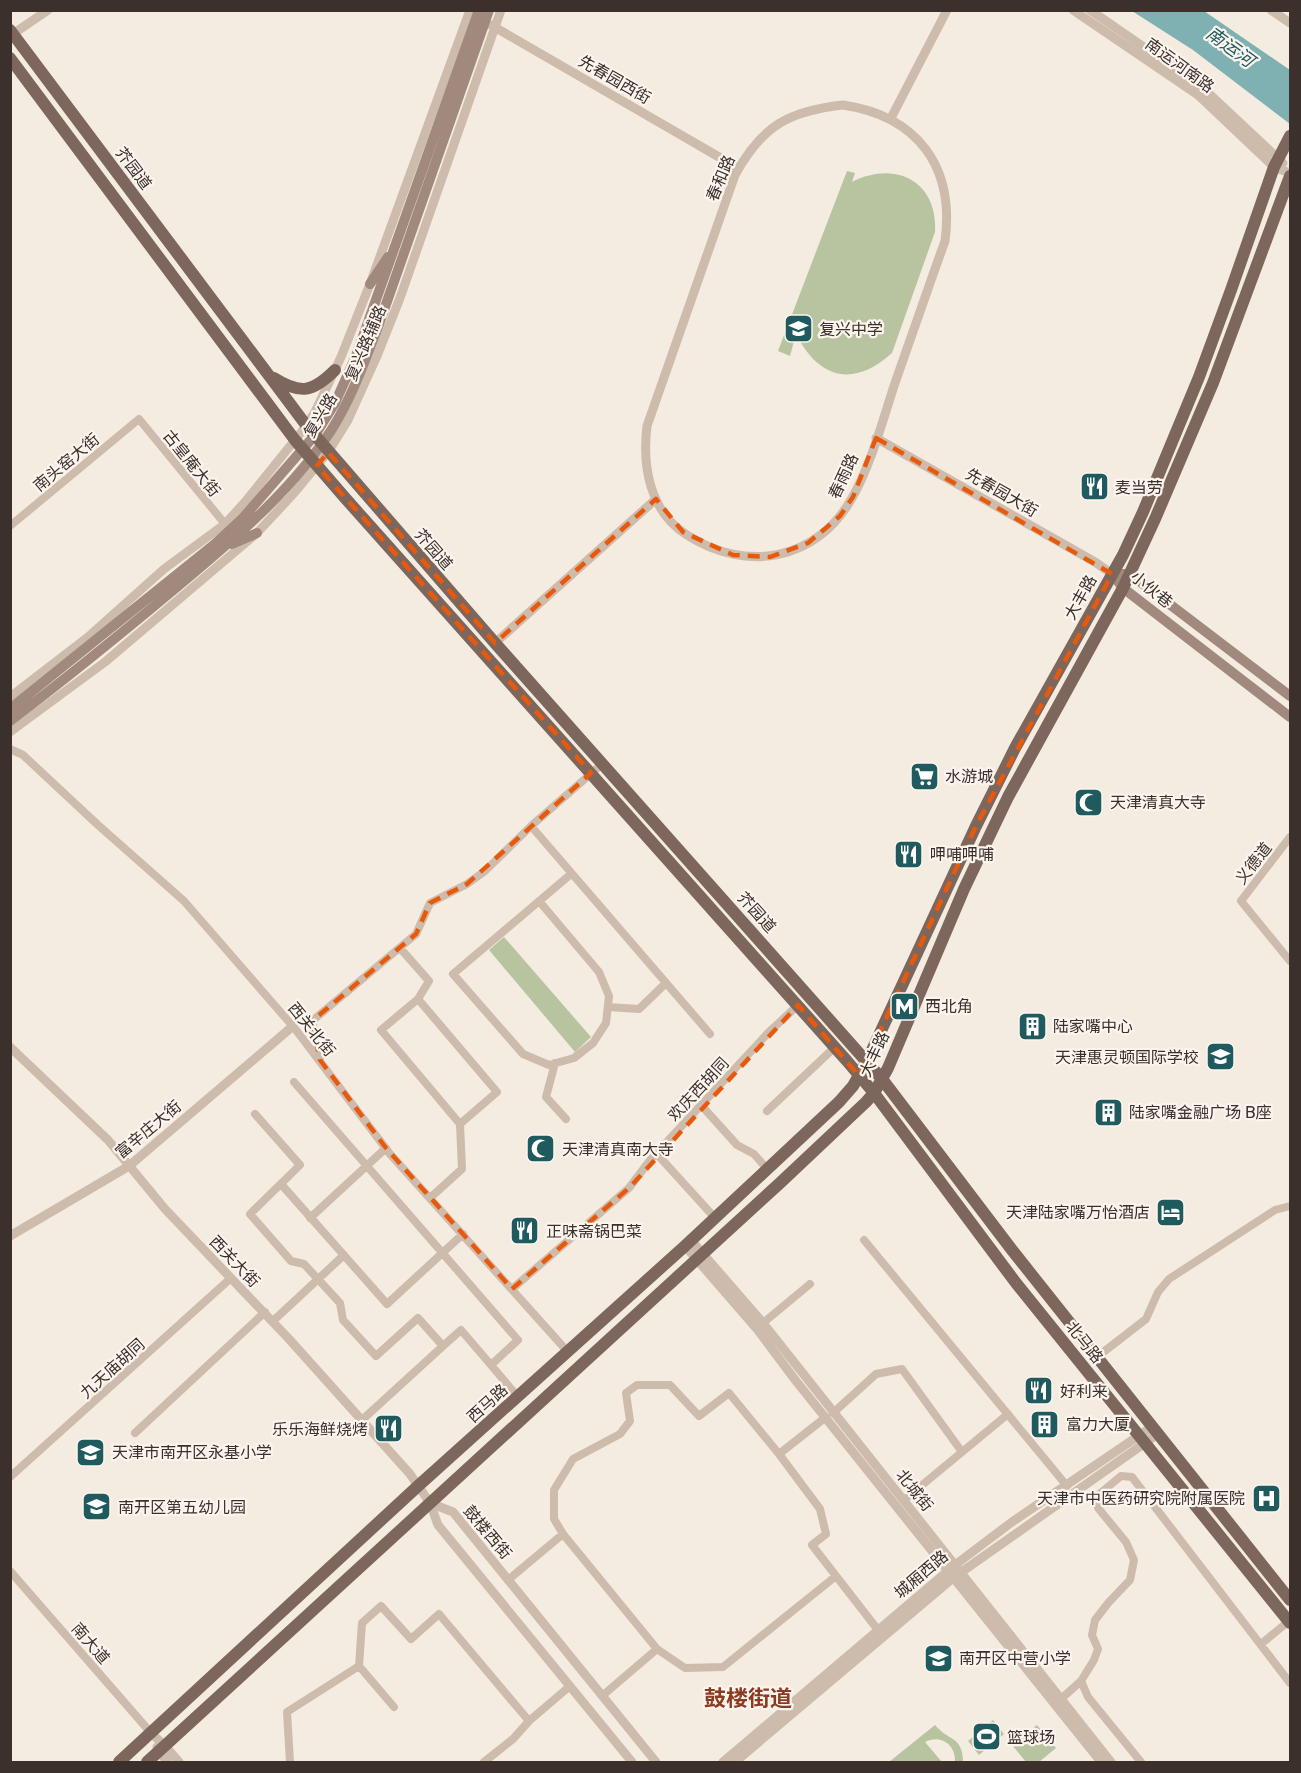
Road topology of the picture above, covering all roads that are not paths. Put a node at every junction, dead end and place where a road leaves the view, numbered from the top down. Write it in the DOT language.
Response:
graph roads {
  1 [pos="48,10"];
  2 [pos="501,10"];
  3 [pos="947,10"];
  4 [pos="1073,10"];
  5 [pos="1090,10"];
  6 [pos="1271,10"];
  7 [pos="479,15"];
  8 [pos="1290,23"];
  9 [pos="12,34"];
  10 [pos="10,58"];
  11 [pos="891,118"];
  12 [pos="1290,136"];
  13 [pos="1276,162"];
  14 [pos="738,168"];
  15 [pos="1290,174"];
  16 [pos="398,242"];
  17 [pos="370,284"];
  18 [pos="263,368"];
  19 [pos="335,369"];
  20 [pos="1199,377"];
  21 [pos="1214,383"];
  22 [pos="139,419"];
  23 [pos="306,425"];
  24 [pos="876,438"];
  25 [pos="322,443"];
  26 [pos="306,453"];
  27 [pos="656,499"];
  28 [pos="225,524"];
  29 [pos="10,526"];
  30 [pos="258,533"];
  31 [pos="228,545"];
  32 [pos="1112,574"];
  33 [pos="1130,574"];
  34 [pos="1123,588"];
  35 [pos="495,643"];
  36 [pos="1290,696"];
  37 [pos="10,697"];
  38 [pos="10,709"];
  39 [pos="1290,717"];
  40 [pos="10,721"];
  41 [pos="10,732"];
  42 [pos="10,749"];
  43 [pos="602,764"];
  44 [pos="591,773"];
  45 [pos="531,826"];
  46 [pos="1290,837"];
  47 [pos="571,874"];
  48 [pos="539,901"];
  49 [pos="400,948"];
  50 [pos="1290,961"];
  51 [pos="666,984"];
  52 [pos="418,999"];
  53 [pos="798,1005"];
  54 [pos="608,1007"];
  55 [pos="293,1026"];
  56 [pos="710,1034"];
  57 [pos="10,1047"];
  58 [pos="835,1047"];
  59 [pos="320,1060"];
  60 [pos="867,1061"];
  61 [pos="555,1063"];
  62 [pos="859,1076"];
  63 [pos="882,1079"];
  64 [pos="294,1082"];
  65 [pos="874,1093"];
  66 [pos="701,1105"];
  67 [pos="767,1110"];
  68 [pos="255,1114"];
  69 [pos="566,1119"];
  70 [pos="460,1124"];
  71 [pos="386,1148"];
  72 [pos="656,1153"];
  73 [pos="129,1166"];
  74 [pos="366,1167"];
  75 [pos="767,1169"];
  76 [pos="281,1184"];
  77 [pos="430,1197"];
  78 [pos="1290,1206"];
  79 [pos="310,1218"];
  80 [pos="715,1218"];
  81 [pos="463,1234"];
  82 [pos="10,1236"];
  83 [pos="864,1240"];
  84 [pos="688,1243"];
  85 [pos="442,1254"];
  86 [pos="344,1255"];
  87 [pos="700,1256"];
  88 [pos="231,1278"];
  89 [pos="318,1279"];
  90 [pos="810,1284"];
  91 [pos="512,1289"];
  92 [pos="265,1312"];
  93 [pos="273,1321"];
  94 [pos="763,1323"];
  95 [pos="443,1346"];
  96 [pos="567,1351"];
  97 [pos="1097,1357"];
  98 [pos="491,1365"];
  99 [pos="518,1397"];
  100 [pos="1008,1414"];
  101 [pos="830,1415"];
  102 [pos="362,1420"];
  103 [pos="1156,1430"];
  104 [pos="135,1433"];
  105 [pos="1143,1439"];
  106 [pos="962,1452"];
  107 [pos="779,1454"];
  108 [pos="10,1477"];
  109 [pos="418,1486"];
  110 [pos="1067,1486"];
  111 [pos="904,1500"];
  112 [pos="430,1503"];
  113 [pos="563,1534"];
  114 [pos="954,1571"];
  115 [pos="11,1572"];
  116 [pos="836,1576"];
  117 [pos="508,1580"];
  118 [pos="1290,1600"];
  119 [pos="1290,1622"];
  120 [pos="878,1630"];
  121 [pos="1261,1644"];
  122 [pos="657,1649"];
  123 [pos="359,1666"];
  124 [pos="1081,1681"];
  125 [pos="1290,1683"];
  126 [pos="570,1686"];
  127 [pos="602,1696"];
  128 [pos="1061,1699"];
  129 [pos="394,1707"];
  130 [pos="530,1721"];
  131 [pos="151,1733"];
  132 [pos="162,1748"];
  133 [pos="119,1762"];
  134 [pos="147,1762"];
  135 [pos="167,1762"];
  136 [pos="179,1762"];
  137 [pos="290,1762"];
  138 [pos="484,1762"];
  139 [pos="632,1762"];
  140 [pos="656,1762"];
  141 [pos="723,1762"];
  142 [pos="737,1762"];
  143 [pos="1101,1762"];
  144 [pos="1110,1762"];
  145 [pos="1141,1762"];
  1 -- 9 [label="street"];
  2 -- 7 [label="street, 复兴路辅路"];
  3 -- 11 [label="street"];
  4 -- 13 [label="street, 南运河南路"];
  5 -- 13 [label="street, 南运河南路"];
  6 -- 8 [label="street"];
  7 -- 14 [label="street, 先春园西街"];
  7 -- 16 [label="main road, 复兴路"];
  7 -- 17 [label="street, 复兴路辅路"];
  7 -- 25 [label="main road, 复兴路"];
  9 -- 18 [label="main road, 芥园道"];
  10 -- 26 [label="main road, 芥园道"];
  11 -- 14 [label="street, 春和路"];
  11 -- 24 [label="street, 春雨路"];
  12 -- 13 [label="main road, 大丰路"];
  13 -- 15 [label="street, 南运河南路"];
  13 -- 20 [label="main road, 大丰路"];
  14 -- 27 [label="street, 春和路"];
  15 -- 21 [label="main road, 大丰路"];
  16 -- 17 [label="main road"];
  16 -- 25 [label="main road, 复兴路"];
  17 -- 19 [label="street, 复兴路辅路"];
  18 -- 19 [label="main road"];
  18 -- 23 [label="main road, 芥园道"];
  19 -- 23 [label="street, 复兴路辅路"];
  20 -- 21 [label="main road"];
  20 -- 32 [label="main road, 大丰路"];
  21 -- 33 [label="main road, 大丰路"];
  22 -- 28 [label="street, 古皇庵大街"];
  22 -- 29 [label="street, 南头窑大街"];
  23 -- 25 [label="main road, 芥园道"];
  23 -- 26 [label="street, 复兴路辅路"];
  24 -- 27 [label="street, 春雨路"];
  24 -- 32 [label="street, 先春园大街"];
  25 -- 26 [label="main road, 复兴路"];
  25 -- 35 [label="main road, 芥园道"];
  26 -- 28 [label="street, 复兴路辅路"];
  26 -- 30 [label="street, 复兴路辅路"];
  26 -- 31 [label="main road, 复兴路"];
  26 -- 38 [label="main road, 复兴路"];
  26 -- 44 [label="main road, 芥园道"];
  27 -- 35 [label="street"];
  28 -- 37 [label="street, 复兴路辅路"];
  30 -- 31 [label="main road"];
  30 -- 41 [label="street, 复兴路辅路"];
  31 -- 40 [label="main road, 复兴路"];
  32 -- 33 [label="main road, 小伙巷"];
  32 -- 34 [label="main road, 小伙巷"];
  32 -- 60 [label="main road, 大丰路"];
  33 -- 34 [label="main road, 大丰路"];
  33 -- 36 [label="main road, 小伙巷"];
  34 -- 39 [label="main road, 小伙巷"];
  34 -- 63 [label="main road, 大丰路"];
  35 -- 43 [label="main road, 芥园道"];
  42 -- 55 [label="street, 西关北街"];
  43 -- 44 [label="street"];
  43 -- 60 [label="main road, 芥园道"];
  44 -- 45 [label="street"];
  44 -- 53 [label="main road, 芥园道"];
  45 -- 47 [label="street"];
  45 -- 49 [label="street"];
  46 -- 50 [label="street, 义德道"];
  47 -- 48 [label="street"];
  47 -- 51 [label="street"];
  48 -- 54 [label="street"];
  48 -- 61 [label="street"];
  49 -- 52 [label="street"];
  49 -- 59 [label="street"];
  51 -- 54 [label="street"];
  51 -- 56 [label="street"];
  52 -- 70 [label="street"];
  52 -- 70 [label="street"];
  53 -- 58 [label="main road, 芥园道"];
  53 -- 66 [label="street, 欢庆西胡同"];
  54 -- 61 [label="street"];
  55 -- 59 [label="street, 西关北街"];
  55 -- 73 [label="street, 富辛庄大街"];
  57 -- 73 [label="street, 西关大街"];
  58 -- 62 [label="main road, 芥园道"];
  58 -- 67 [label="street"];
  59 -- 71 [label="street, 西关北街"];
  60 -- 62 [label="main road, 西马路"];
  60 -- 63 [label="main road, 北马路"];
  61 -- 69 [label="street"];
  62 -- 65 [label="main road, 北马路"];
  62 -- 75 [label="main road, 西马路"];
  63 -- 65 [label="main road, 大丰路"];
  63 -- 97 [label="main road, 北马路"];
  64 -- 74 [label="street"];
  65 -- 87 [label="main road"];
  65 -- 105 [label="main road, 北马路"];
  66 -- 72 [label="street, 欢庆西胡同"];
  66 -- 75 [label="street"];
  68 -- 76 [label="street"];
  70 -- 77 [label="street"];
  71 -- 74 [label="street"];
  71 -- 77 [label="street, 西关北街"];
  72 -- 80 [label="street"];
  72 -- 91 [label="street, 欢庆西胡同"];
  73 -- 82 [label="street, 富辛庄大街"];
  73 -- 88 [label="street, 西关大街"];
  74 -- 79 [label="street"];
  74 -- 85 [label="street"];
  75 -- 80 [label="main road, 西马路"];
  76 -- 79 [label="street"];
  76 -- 89 [label="street"];
  77 -- 81 [label="street, 西关北街"];
  78 -- 97 [label="street"];
  79 -- 86 [label="street"];
  80 -- 84 [label="main road, 西马路"];
  81 -- 85 [label="street"];
  81 -- 91 [label="street, 西关北街"];
  83 -- 100 [label="street"];
  84 -- 87 [label="street, 北城街"];
  84 -- 96 [label="main road, 西马路"];
  85 -- 86 [label="street"];
  85 -- 98 [label="street"];
  86 -- 89 [label="street"];
  87 -- 94 [label="street, 北城街"];
  87 -- 101 [label="street, 北城街"];
  87 -- 112 [label="main road"];
  88 -- 92 [label="street, 西关大街"];
  88 -- 108 [label="street, 九天庙胡同"];
  89 -- 93 [label="street"];
  89 -- 95 [label="street"];
  90 -- 94 [label="street"];
  91 -- 96 [label="street, 西关北街"];
  92 -- 93 [label="street, 西关大街"];
  92 -- 104 [label="street"];
  93 -- 102 [label="street, 西关大街"];
  94 -- 101 [label="street, 北城街"];
  95 -- 98 [label="street"];
  95 -- 102 [label="street"];
  96 -- 99 [label="main road, 西马路"];
  97 -- 103 [label="main road, 北马路"];
  98 -- 99 [label="street"];
  99 -- 109 [label="main road, 西马路"];
  100 -- 106 [label="street"];
  100 -- 110 [label="street"];
  101 -- 106 [label="street"];
  101 -- 107 [label="street"];
  101 -- 111 [label="street, 北城街"];
  101 -- 114 [label="street, 北城街"];
  102 -- 109 [label="street, 西关大街"];
  103 -- 105 [label="street, 城厢西路"];
  103 -- 118 [label="main road, 北马路"];
  105 -- 110 [label="street, 城厢西路"];
  105 -- 114 [label="street, 城厢西路"];
  105 -- 119 [label="main road, 北马路"];
  106 -- 111 [label="street"];
  107 -- 113 [label="street"];
  107 -- 116 [label="street"];
  109 -- 112 [label="street, 西关大街"];
  109 -- 131 [label="main road, 西马路"];
  110 -- 114 [label="street, 城厢西路"];
  111 -- 114 [label="street, 北城街"];
  112 -- 117 [label="street, 鼓楼西街"];
  112 -- 126 [label="street, 鼓楼西街"];
  112 -- 132 [label="main road"];
  113 -- 117 [label="street"];
  113 -- 122 [label="street"];
  114 -- 120 [label="street, 城厢西路"];
  114 -- 128 [label="street, 北城街"];
  114 -- 142 [label="street, 城厢西路"];
  114 -- 143 [label="street, 北城街"];
  115 -- 131 [label="street, 南大道"];
  116 -- 120 [label="street"];
  116 -- 122 [label="street"];
  117 -- 127 [label="street, 鼓楼西街"];
  119 -- 121 [label="street"];
  120 -- 141 [label="street, 城厢西路"];
  121 -- 124 [label="street"];
  121 -- 125 [label="street"];
  122 -- 127 [label="street"];
  123 -- 129 [label="street"];
  123 -- 130 [label="street"];
  123 -- 137 [label="street"];
  124 -- 128 [label="street"];
  124 -- 145 [label="street"];
  126 -- 130 [label="street"];
  126 -- 139 [label="street, 鼓楼西街"];
  127 -- 140 [label="street, 鼓楼西街"];
  128 -- 144 [label="street, 北城街"];
  130 -- 138 [label="street"];
  131 -- 132 [label="street"];
  131 -- 133 [label="main road, 西马路"];
  132 -- 134 [label="main road"];
  132 -- 135 [label="street"];
  132 -- 136 [label="street"];
}
